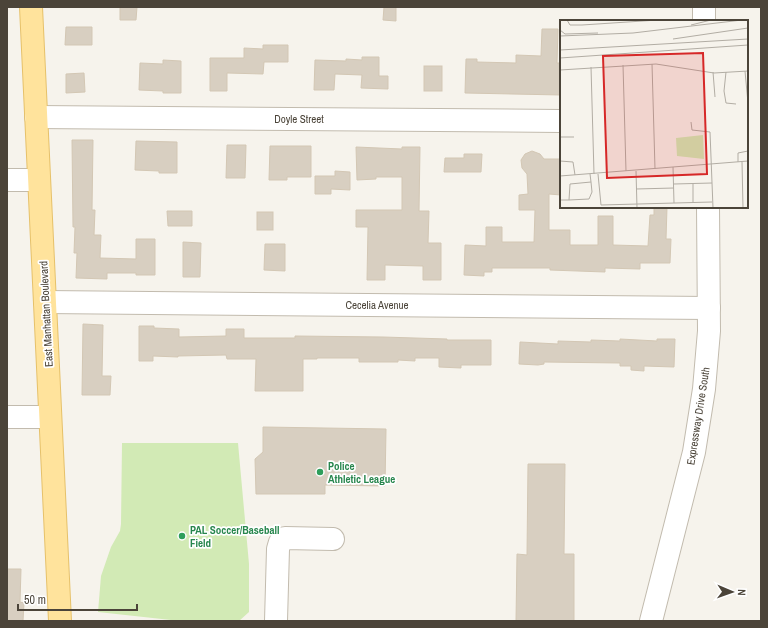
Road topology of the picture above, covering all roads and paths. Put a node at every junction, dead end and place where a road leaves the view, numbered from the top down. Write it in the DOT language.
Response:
graph roads {
  1 [pos="31,7"];
  2 [pos="704,7"];
  3 [pos="704,20"];
  4 [pos="36,117"];
  5 [pos="560,121"];
  6 [pos="7,180"];
  7 [pos="39,180"];
  8 [pos="708,208"];
  9 [pos="45,302"];
  10 [pos="709,308"];
  11 [pos="7,417"];
  12 [pos="50,417"];
  13 [pos="332,539"];
  14 [pos="60,621"];
  15 [pos="276,621"];
  16 [pos="651,621"];
  1 -- 4 [label="main road, East Manhattan Boulevard"];
  2 -- 3 [label="street"];
  4 -- 5 [label="street, Doyle Street"];
  4 -- 7 [label="main road, East Manhattan Boulevard"];
  6 -- 7 [label="street"];
  7 -- 9 [label="main road, East Manhattan Boulevard"];
  8 -- 10 [label="street, Expressway Drive South"];
  9 -- 10 [label="street, Cecelia Avenue"];
  9 -- 12 [label="main road, East Manhattan Boulevard"];
  10 -- 16 [label="street, Expressway Drive South"];
  11 -- 12 [label="street"];
  12 -- 14 [label="main road, East Manhattan Boulevard"];
  13 -- 15 [label="street"];
}
